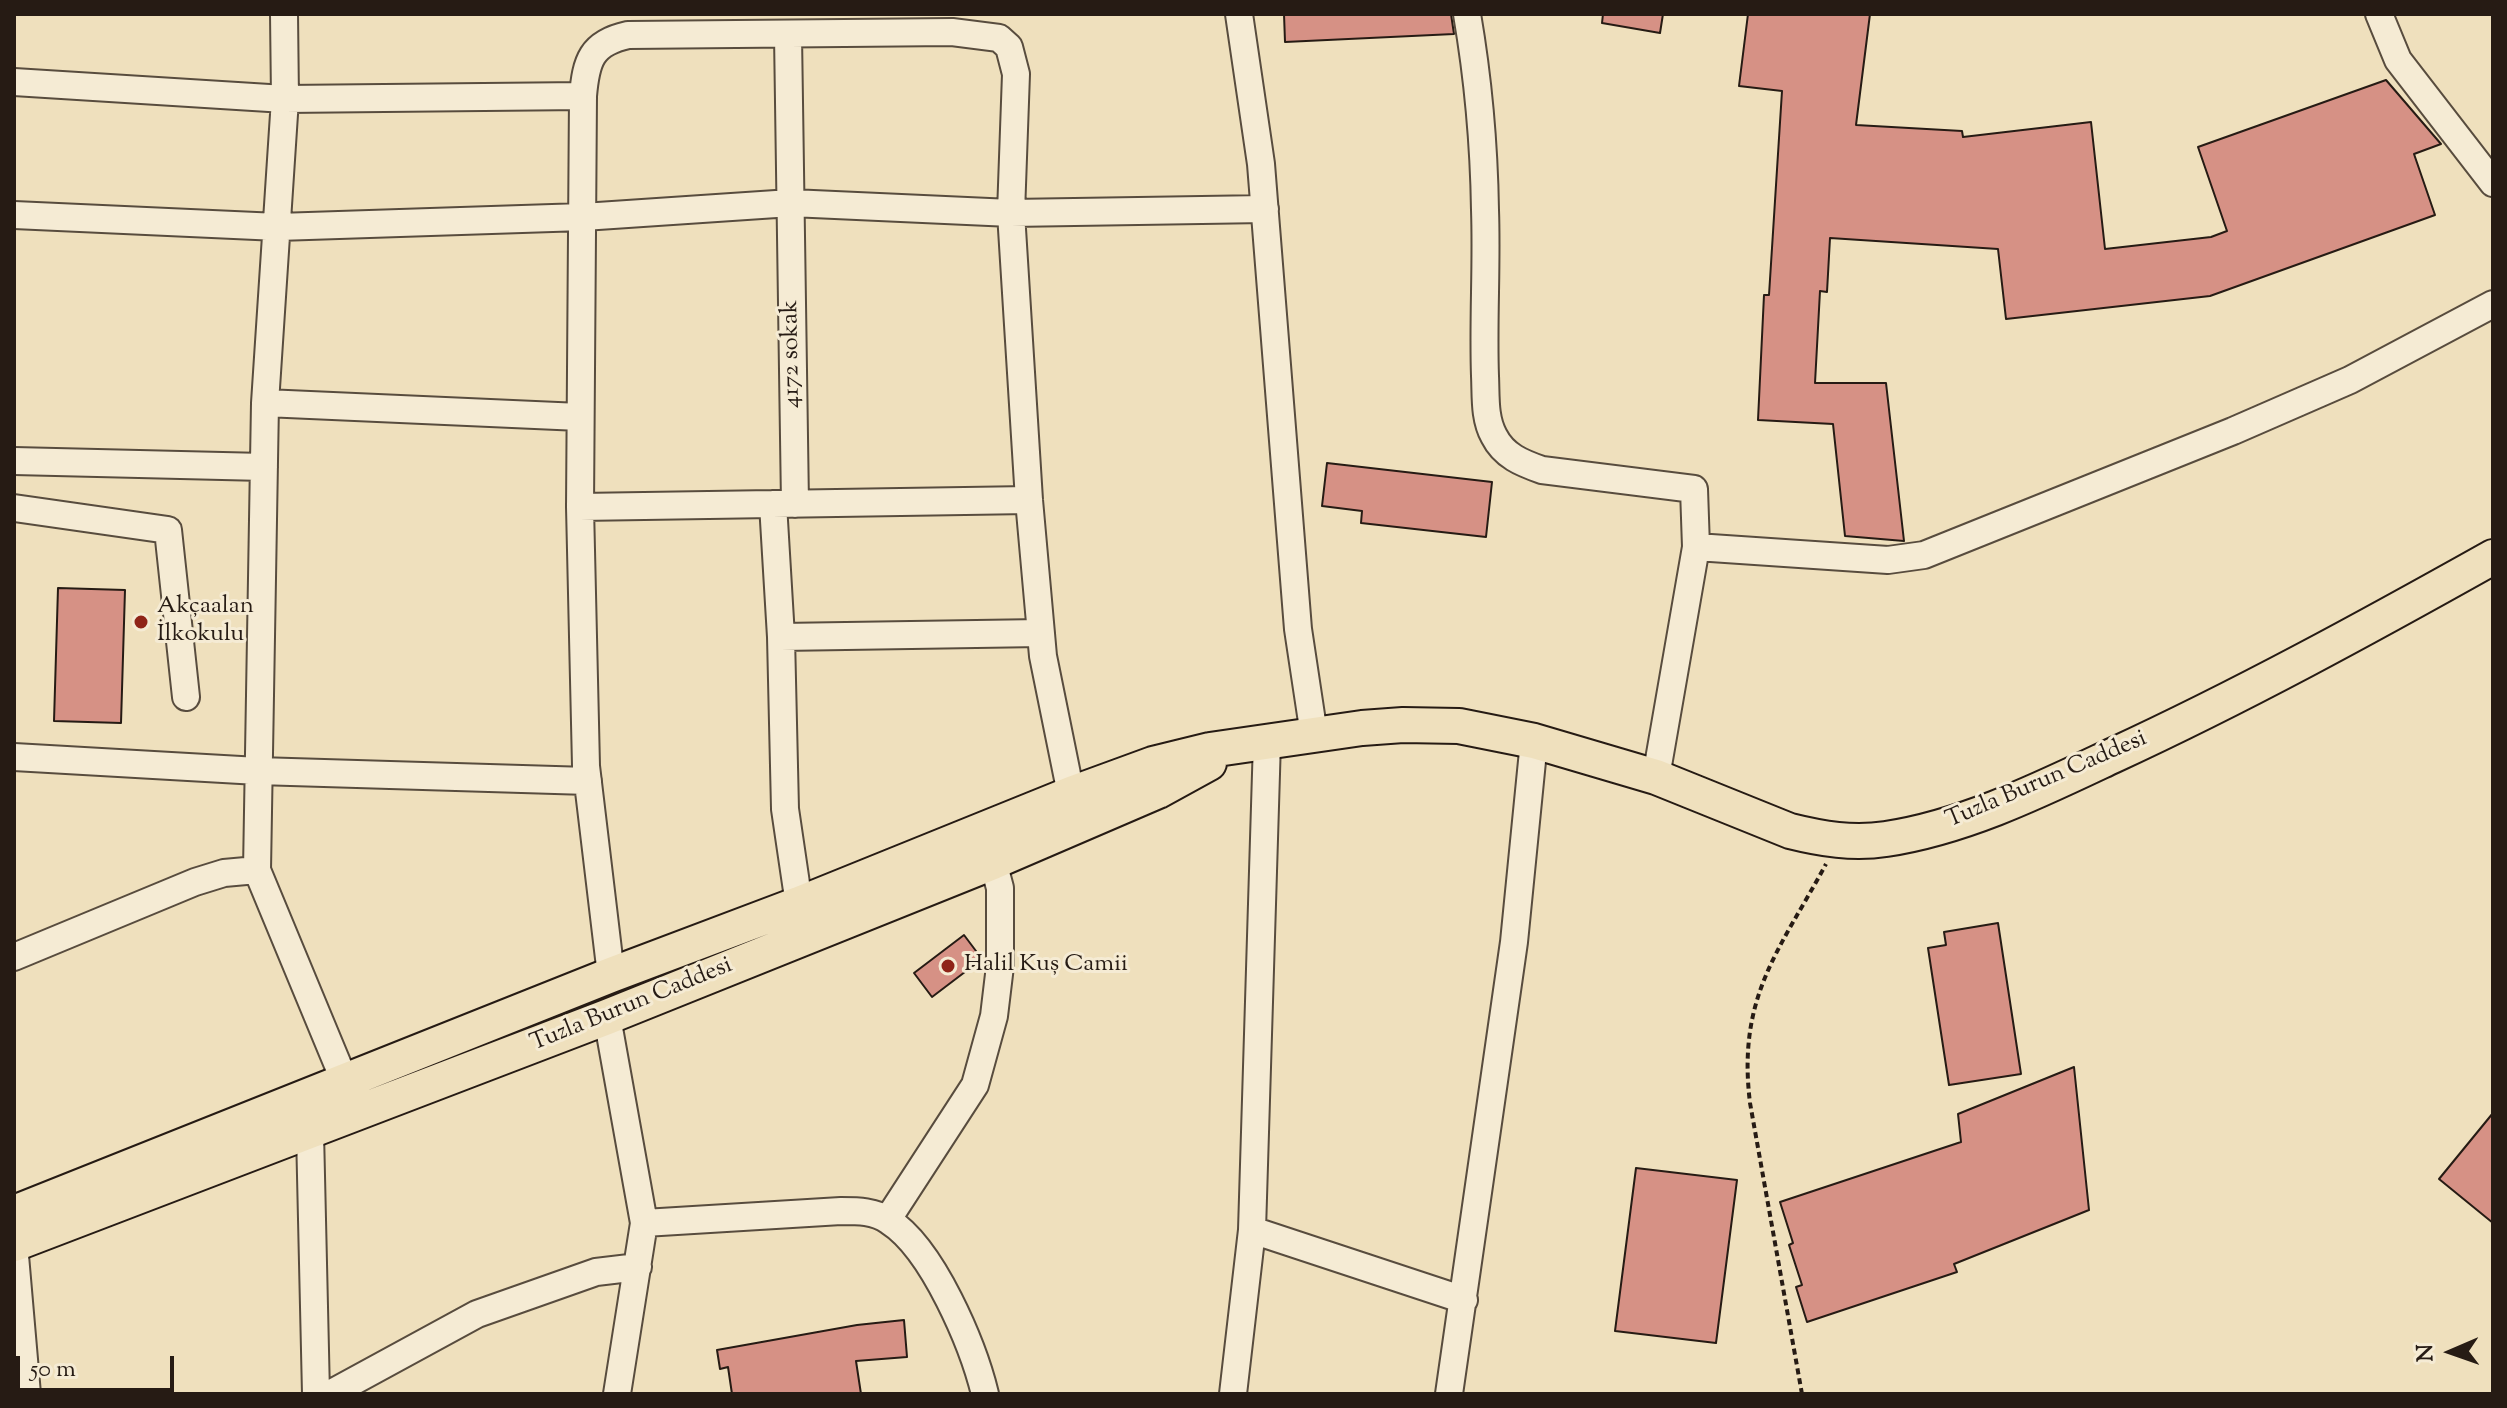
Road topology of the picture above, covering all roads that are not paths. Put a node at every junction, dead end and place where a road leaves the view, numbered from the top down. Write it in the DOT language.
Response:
graph roads {
  1 [pos="284,14"];
  2 [pos="1239,14"];
  3 [pos="1467,14"];
  4 [pos="2379,14"];
  5 [pos="788,35"];
  6 [pos="14,82"];
  7 [pos="583,96"];
  8 [pos="285,99"];
  9 [pos="2493,183"];
  10 [pos="791,203"];
  11 [pos="1265,209"];
  12 [pos="1011,213"];
  13 [pos="14,215"];
  14 [pos="583,217"];
  15 [pos="278,227"];
  16 [pos="2493,304"];
  17 [pos="265,403"];
  18 [pos="580,417"];
  19 [pos="14,461"];
  20 [pos="264,467"];
  21 [pos="1029,500"];
  22 [pos="784,504"];
  23 [pos="580,507"];
  24 [pos="14,508"];
  25 [pos="1696,547"];
  26 [pos="2493,557"];
  27 [pos="1041,633"];
  28 [pos="781,637"];
  29 [pos="186,697"];
  30 [pos="1314,735"];
  31 [pos="1534,741"];
  32 [pos="1254,743"];
  33 [pos="14,757"];
  34 [pos="258,771"];
  35 [pos="1656,777"];
  36 [pos="588,781"];
  37 [pos="1071,794"];
  38 [pos="993,862"];
  39 [pos="257,870"];
  40 [pos="799,904"];
  41 [pos="14,957"];
  42 [pos="611,975"];
  43 [pos="607,1017"];
  44 [pos="345,1082"];
  45 [pos="310,1132"];
  46 [pos="14,1213"];
  47 [pos="888,1219"];
  48 [pos="644,1223"];
  49 [pos="1252,1230"];
  50 [pos="14,1244"];
  51 [pos="638,1267"];
  52 [pos="1464,1300"];
  53 [pos="27,1394"];
  54 [pos="316,1394"];
  55 [pos="330,1394"];
  56 [pos="617,1394"];
  57 [pos="985,1394"];
  58 [pos="1233,1394"];
  59 [pos="1449,1394"];
  1 -- 8 [label="street"];
  2 -- 11 [label="street"];
  3 -- 25 [label="street"];
  4 -- 9 [label="street"];
  5 -- 7 [label="street"];
  5 -- 10 [label="street, 4172 sokak"];
  5 -- 12 [label="street"];
  6 -- 8 [label="street"];
  7 -- 8 [label="street"];
  7 -- 14 [label="street"];
  8 -- 15 [label="street"];
  10 -- 12 [label="street"];
  10 -- 14 [label="street"];
  10 -- 22 [label="street, 4172 sokak"];
  11 -- 12 [label="street"];
  11 -- 30 [label="street"];
  12 -- 21 [label="street"];
  13 -- 15 [label="street"];
  14 -- 15 [label="street"];
  14 -- 18 [label="street"];
  15 -- 17 [label="street"];
  16 -- 25 [label="street"];
  17 -- 18 [label="street"];
  17 -- 20 [label="street"];
  18 -- 23 [label="street"];
  19 -- 20 [label="street"];
  20 -- 34 [label="street"];
  21 -- 22 [label="street"];
  21 -- 27 [label="street"];
  22 -- 23 [label="street"];
  22 -- 28 [label="street, 4172 sokak"];
  23 -- 36 [label="street"];
  24 -- 29 [label="street"];
  25 -- 35 [label="street"];
  26 -- 35 [label="main road, Tuzla Burun Caddesi"];
  27 -- 28 [label="street"];
  27 -- 37 [label="street"];
  28 -- 40 [label="street, 4172 sokak"];
  30 -- 31 [label="main road, Tuzla Burun Caddesi"];
  30 -- 32 [label="main road, Tuzla Burun Caddesi"];
  31 -- 35 [label="main road, Tuzla Burun Caddesi"];
  31 -- 52 [label="street"];
  32 -- 37 [label="main road, Tuzla Burun Caddesi"];
  32 -- 38 [label="main road, Tuzla Burun Caddesi"];
  32 -- 49 [label="street"];
  33 -- 34 [label="street"];
  34 -- 36 [label="street"];
  34 -- 39 [label="street"];
  36 -- 42 [label="street"];
  37 -- 40 [label="main road, Tuzla Burun Caddesi"];
  38 -- 43 [label="main road, Tuzla Burun Caddesi"];
  38 -- 47 [label="street"];
  39 -- 41 [label="street"];
  39 -- 44 [label="street"];
  40 -- 42 [label="main road, Tuzla Burun Caddesi"];
  42 -- 44 [label="main road, Tuzla Burun Caddesi"];
  43 -- 45 [label="main road, Tuzla Burun Caddesi"];
  43 -- 48 [label="street"];
  44 -- 46 [label="main road, Tuzla Burun Caddesi"];
  45 -- 50 [label="main road, Tuzla Burun Caddesi"];
  45 -- 54 [label="street"];
  47 -- 48 [label="street"];
  47 -- 57 [label="street"];
  48 -- 51 [label="street"];
  49 -- 52 [label="street"];
  49 -- 58 [label="street"];
  50 -- 53 [label="street"];
  51 -- 55 [label="street"];
  51 -- 56 [label="street"];
  52 -- 59 [label="street"];
}
